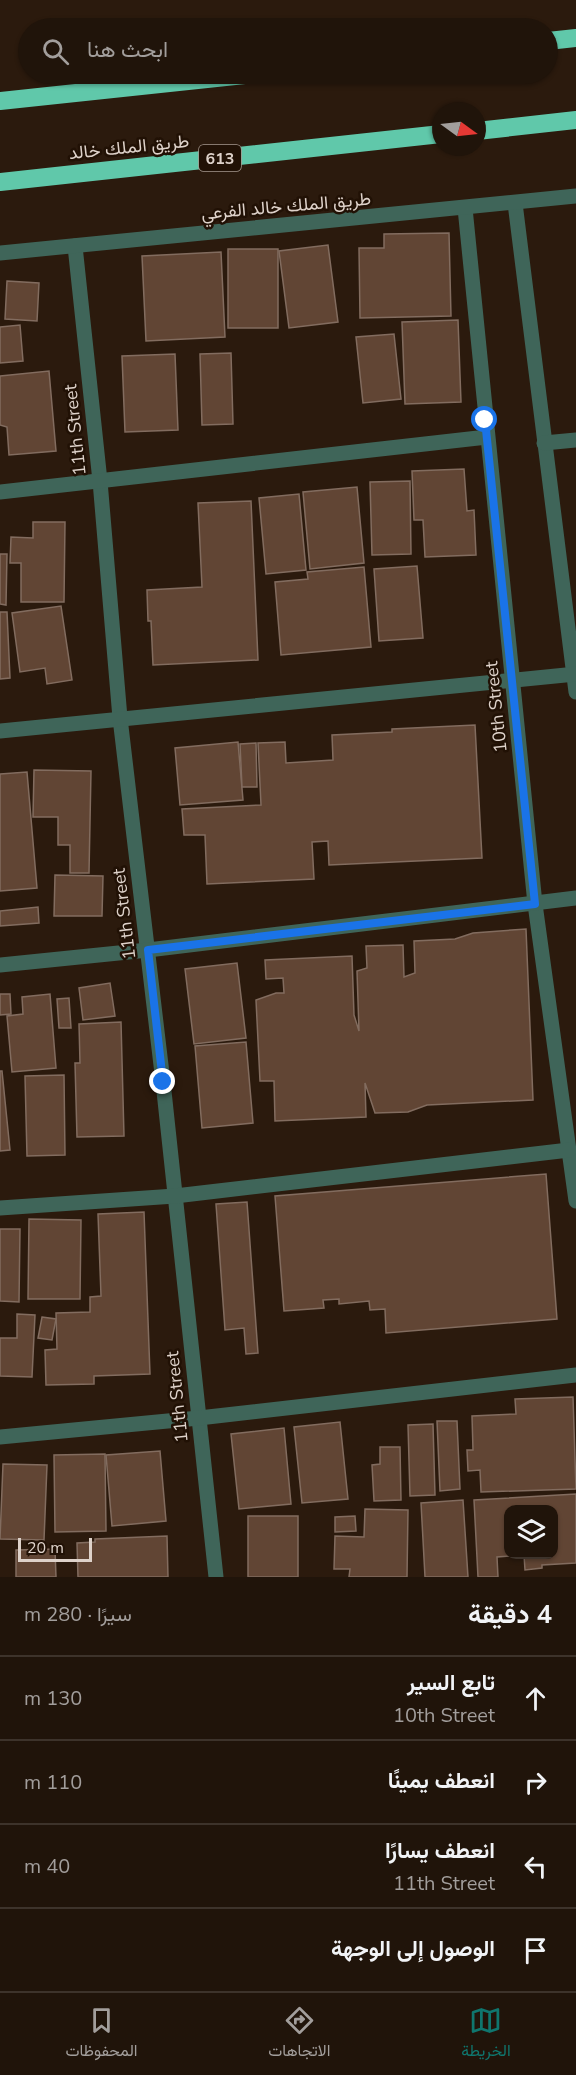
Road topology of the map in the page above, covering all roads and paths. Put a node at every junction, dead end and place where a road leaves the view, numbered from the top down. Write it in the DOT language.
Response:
graph roads {
  1 [pos="576,38"];
  2 [pos="558,40"];
  3 [pos="160,84"];
  4 [pos="0,101"];
  5 [pos="576,120"];
  6 [pos="486,129"];
  7 [pos="432,135"];
  8 [pos="0,182"];
  9 [pos="576,196"];
  10 [pos="515,202"];
  11 [pos="465,208"];
  12 [pos="75,246"];
  13 [pos="0,253"];
  14 [pos="487,436"];
  15 [pos="576,440"];
  16 [pos="544,443"];
  17 [pos="100,481"];
  18 [pos="0,492"];
  19 [pos="575,674"];
  20 [pos="513,679"];
  21 [pos="576,692"];
  22 [pos="120,718"];
  23 [pos="0,731"];
  24 [pos="576,898"];
  25 [pos="535,904"];
  26 [pos="148,950"];
  27 [pos="0,965"];
  28 [pos="568,1150"];
  29 [pos="175,1196"];
  30 [pos="576,1201"];
  31 [pos="0,1208"];
  32 [pos="576,1375"];
  33 [pos="199,1418"];
  34 [pos="0,1437"];
  35 [pos="216,1577"];
  1 -- 2 [label="highway"];
  3 -- 4 [label="highway"];
  5 -- 6 [label="highway"];
  7 -- 8 [label="highway, طريق الملك خالد / 613"];
  9 -- 10 [label="street, طريق الملك خالد الفرعي"];
  10 -- 11 [label="street, طريق الملك خالد الفرعي"];
  10 -- 16 [label="street"];
  11 -- 12 [label="street, طريق الملك خالد الفرعي"];
  11 -- 14 [label="street, 10th Street"];
  12 -- 13 [label="street, طريق الملك خالد الفرعي"];
  12 -- 17 [label="street, 11th Street"];
  14 -- 17 [label="street"];
  14 -- 20 [label="street, 10th Street"];
  15 -- 16 [label="street"];
  16 -- 19 [label="street"];
  17 -- 18 [label="street"];
  17 -- 22 [label="street, 11th Street"];
  19 -- 20 [label="street"];
  19 -- 21 [label="street"];
  20 -- 22 [label="street"];
  20 -- 25 [label="street, 10th Street"];
  22 -- 23 [label="street"];
  22 -- 26 [label="street, 11th Street"];
  24 -- 25 [label="street"];
  25 -- 26 [label="street"];
  25 -- 28 [label="street, 10th Street"];
  26 -- 27 [label="street"];
  26 -- 29 [label="street, 11th Street"];
  28 -- 29 [label="street"];
  28 -- 30 [label="street, 10th Street"];
  29 -- 31 [label="street"];
  29 -- 33 [label="street, 11th Street"];
  32 -- 33 [label="street"];
  33 -- 34 [label="street"];
  33 -- 35 [label="street, 11th Street"];
}
